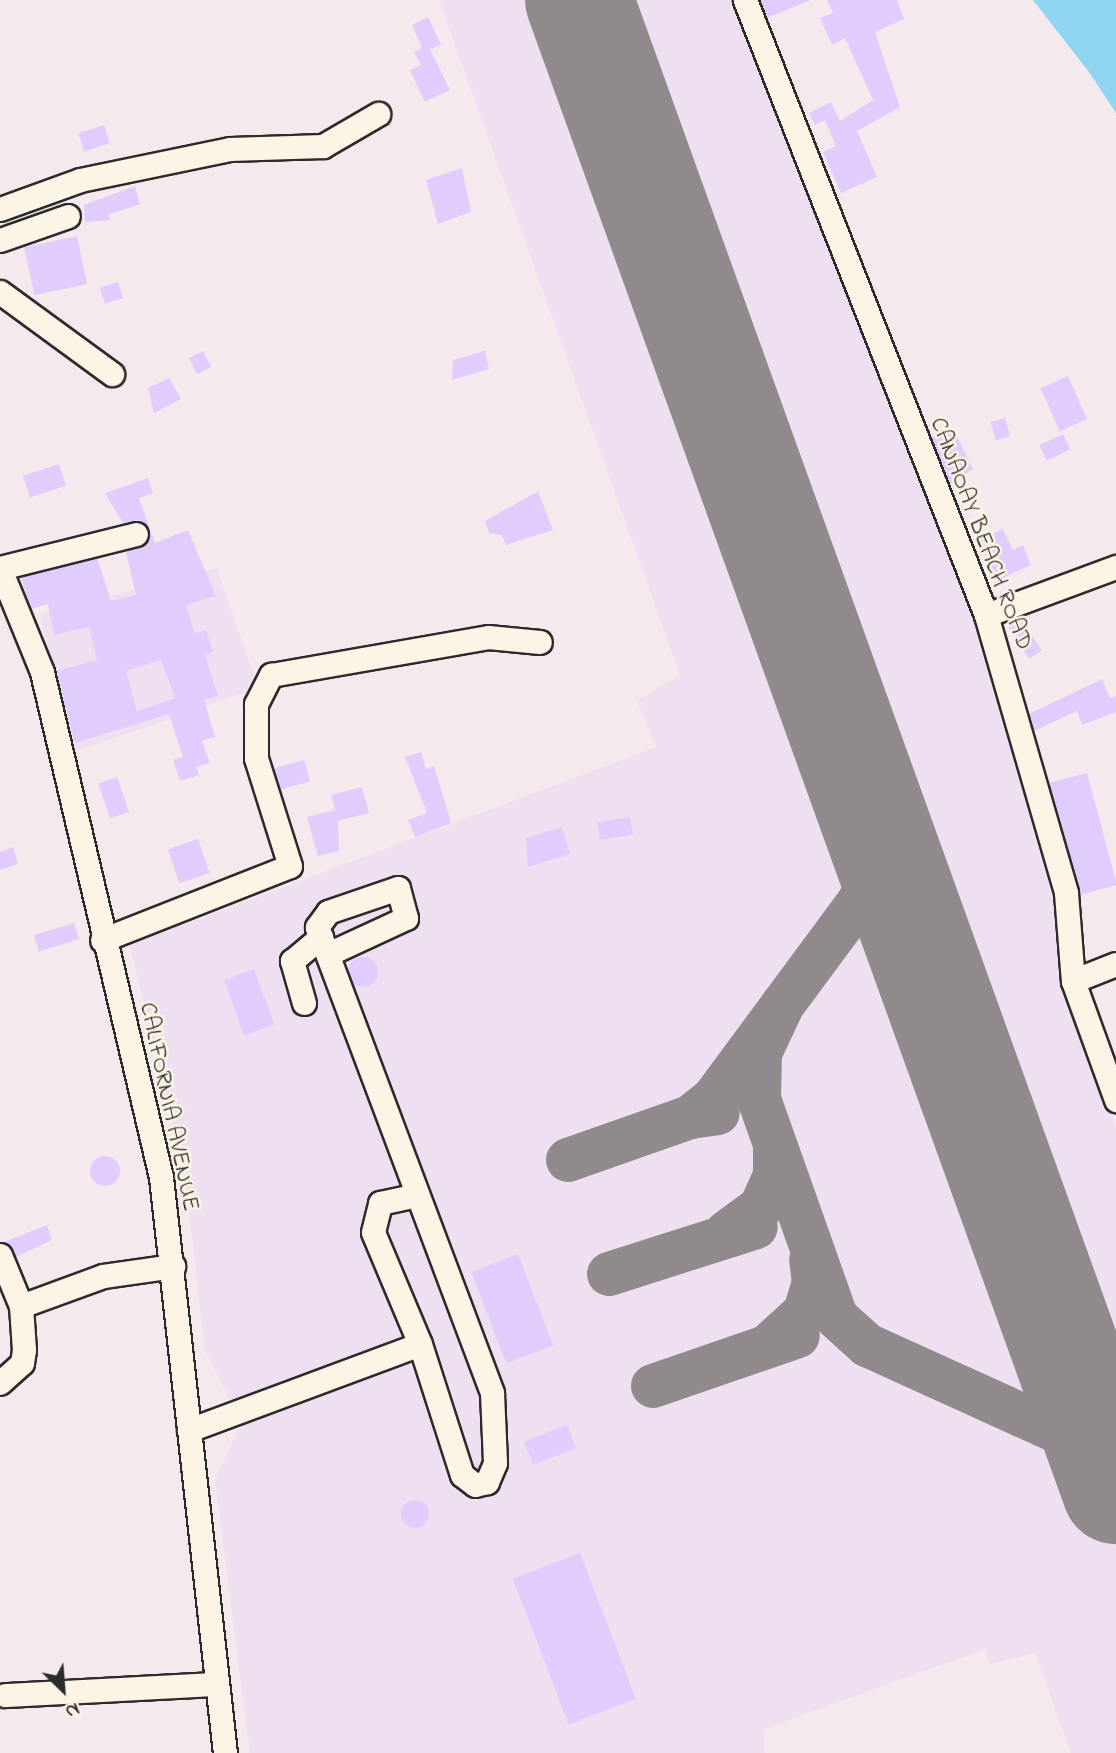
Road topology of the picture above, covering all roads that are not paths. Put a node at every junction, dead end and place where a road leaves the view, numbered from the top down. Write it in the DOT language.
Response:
graph roads {
  1 [pos="745,0"];
  2 [pos="378,114"];
  3 [pos="0,209"];
  4 [pos="68,216"];
  5 [pos="0,240"];
  6 [pos="0,292"];
  7 [pos="111,374"];
  8 [pos="136,534"];
  9 [pos="1116,567"];
  10 [pos="0,569"];
  11 [pos="986,615"];
  12 [pos="540,642"];
  13 [pos="102,940"];
  14 [pos="1116,964"];
  15 [pos="1073,981"];
  16 [pos="304,1003"];
  17 [pos="1116,1100"];
  18 [pos="417,1195"];
  19 [pos="0,1255"];
  20 [pos="173,1266"];
  21 [pos="21,1306"];
  22 [pos="420,1344"];
  23 [pos="0,1383"];
  24 [pos="190,1430"];
  25 [pos="217,1684"];
  26 [pos="5,1695"];
  27 [pos="225,1753"];
  1 -- 11 [label="street, CANAOAY BEACH ROAD"];
  2 -- 3 [label="street"];
  4 -- 5 [label="street"];
  6 -- 7 [label="street"];
  8 -- 10 [label="street"];
  9 -- 11 [label="street"];
  10 -- 13 [label="street, CALIFORNIA AVENUE"];
  11 -- 15 [label="street, CANAOAY BEACH ROAD"];
  12 -- 13 [label="street"];
  13 -- 20 [label="street, CALIFORNIA AVENUE"];
  14 -- 15 [label="street"];
  15 -- 17 [label="street, CANAOAY BEACH ROAD"];
  16 -- 18 [label="street"];
  18 -- 22 [label="street"];
  18 -- 22 [label="street"];
  19 -- 21 [label="street"];
  20 -- 21 [label="street"];
  20 -- 24 [label="street, CALIFORNIA AVENUE"];
  21 -- 23 [label="street"];
  22 -- 24 [label="street"];
  24 -- 25 [label="street, CALIFORNIA AVENUE"];
  25 -- 26 [label="street"];
  25 -- 27 [label="street, CALIFORNIA AVENUE"];
}
